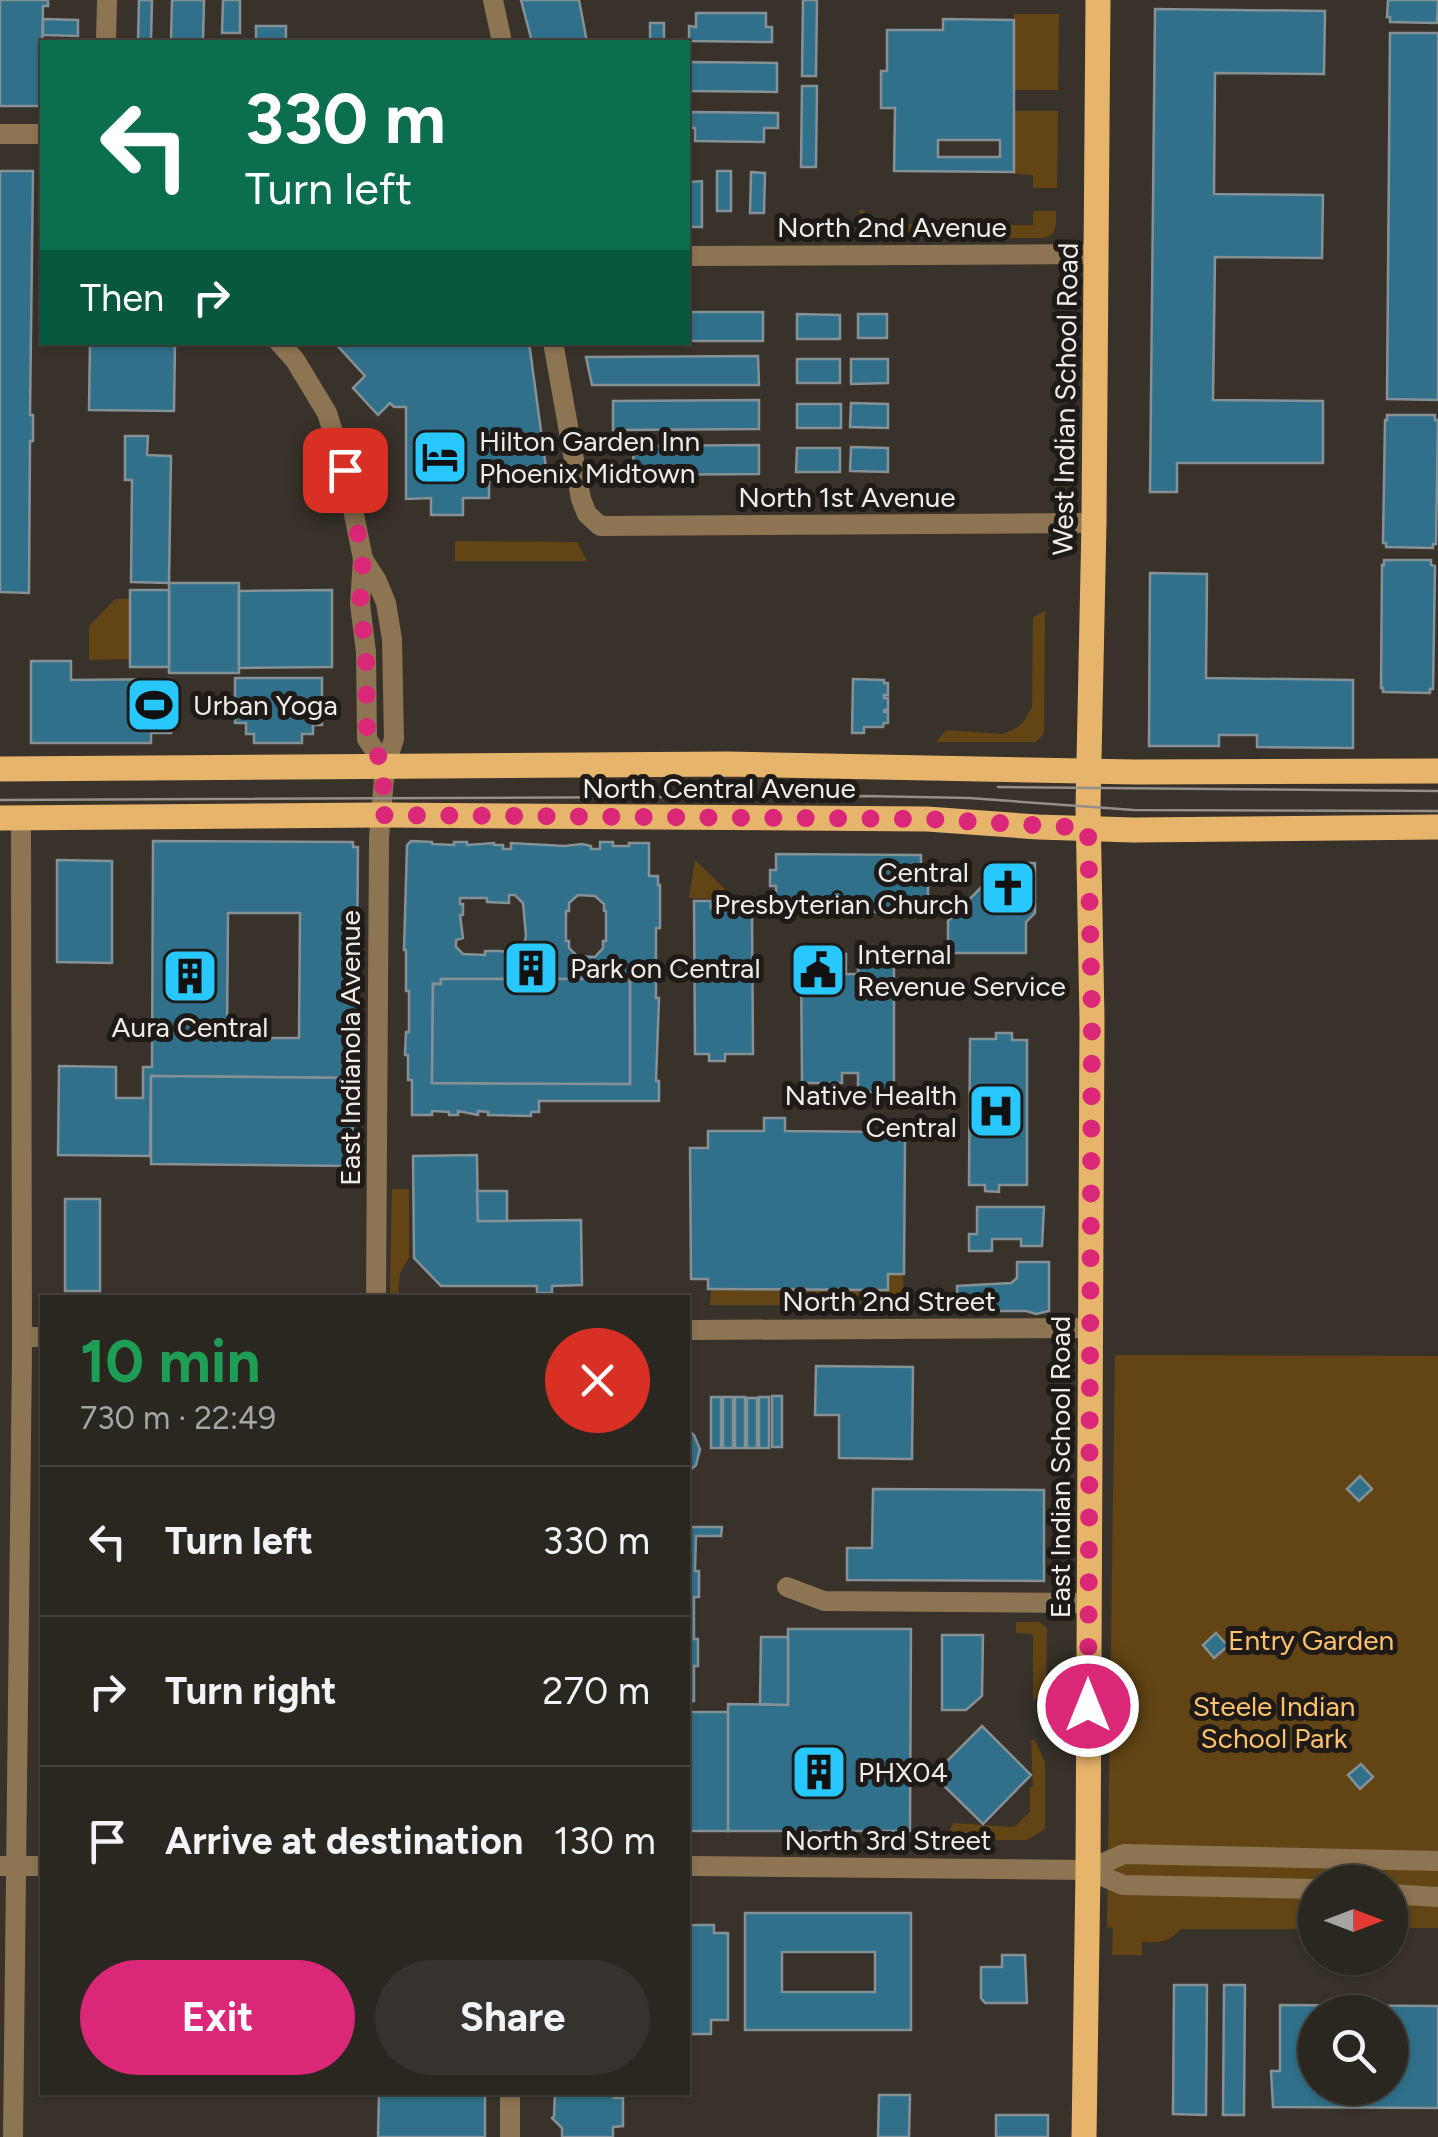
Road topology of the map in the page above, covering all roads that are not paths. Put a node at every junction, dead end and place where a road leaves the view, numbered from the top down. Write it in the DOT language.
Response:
graph roads {
  1 [pos="107,0"];
  2 [pos="492,0"];
  3 [pos="1098,0"];
  4 [pos="106,40"];
  5 [pos="502,40"];
  6 [pos="0,134"];
  7 [pos="40,134"];
  8 [pos="1096,254"];
  9 [pos="690,256"];
  10 [pos="282,345"];
  11 [pos="554,345"];
  12 [pos="1094,524"];
  13 [pos="385,766"];
  14 [pos="0,769"];
  15 [pos="1090,770"];
  16 [pos="1438,771"];
  17 [pos="1089,798"];
  18 [pos="381,806"];
  19 [pos="10,818"];
  20 [pos="1438,827"];
  21 [pos="1088,828"];
  22 [pos="376,1295"];
  23 [pos="1090,1328"];
  24 [pos="690,1330"];
  25 [pos="32,1337"];
  26 [pos="787,1586"];
  27 [pos="1089,1604"];
  28 [pos="1438,1861"];
  29 [pos="8,1866"];
  30 [pos="40,1866"];
  31 [pos="690,1866"];
  32 [pos="1088,1870"];
  33 [pos="1298,1889"];
  34 [pos="1408,1896"];
  35 [pos="1438,1898"];
  36 [pos="510,2095"];
  37 [pos="12,2137"];
  38 [pos="510,2137"];
  39 [pos="1084,2137"];
  1 -- 4 [label="street"];
  2 -- 5 [label="street"];
  3 -- 8 [label="main road, West Indian School Road"];
  6 -- 7 [label="street"];
  8 -- 9 [label="street, North 2nd Avenue"];
  8 -- 12 [label="main road, West Indian School Road"];
  10 -- 13 [label="street, East Indianola Avenue"];
  11 -- 12 [label="street, North 1st Avenue"];
  12 -- 15 [label="main road, West Indian School Road"];
  13 -- 14 [label="main road, North Central Avenue"];
  13 -- 15 [label="main road, North Central Avenue"];
  13 -- 18 [label="street, East Indianola Avenue"];
  15 -- 16 [label="main road, North Central Avenue"];
  15 -- 17 [label="main road, West Indian School Road"];
  17 -- 21 [label="main road, East Indian School Road"];
  18 -- 19 [label="main road, North Central Avenue"];
  18 -- 21 [label="main road, North Central Avenue"];
  18 -- 22 [label="street, East Indianola Avenue"];
  19 -- 25 [label="street"];
  20 -- 21 [label="main road, North Central Avenue"];
  21 -- 23 [label="main road, East Indian School Road"];
  23 -- 24 [label="street, North 2nd Street"];
  23 -- 27 [label="main road, East Indian School Road"];
  25 -- 29 [label="street"];
  26 -- 27 [label="street"];
  27 -- 32 [label="main road, East Indian School Road"];
  28 -- 32 [label="street"];
  29 -- 30 [label="street"];
  29 -- 37 [label="street"];
  31 -- 32 [label="street, North 3rd Street"];
  32 -- 33 [label="street"];
  32 -- 39 [label="main road, East Indian School Road"];
  34 -- 35 [label="street"];
  36 -- 38 [label="street"];
}
